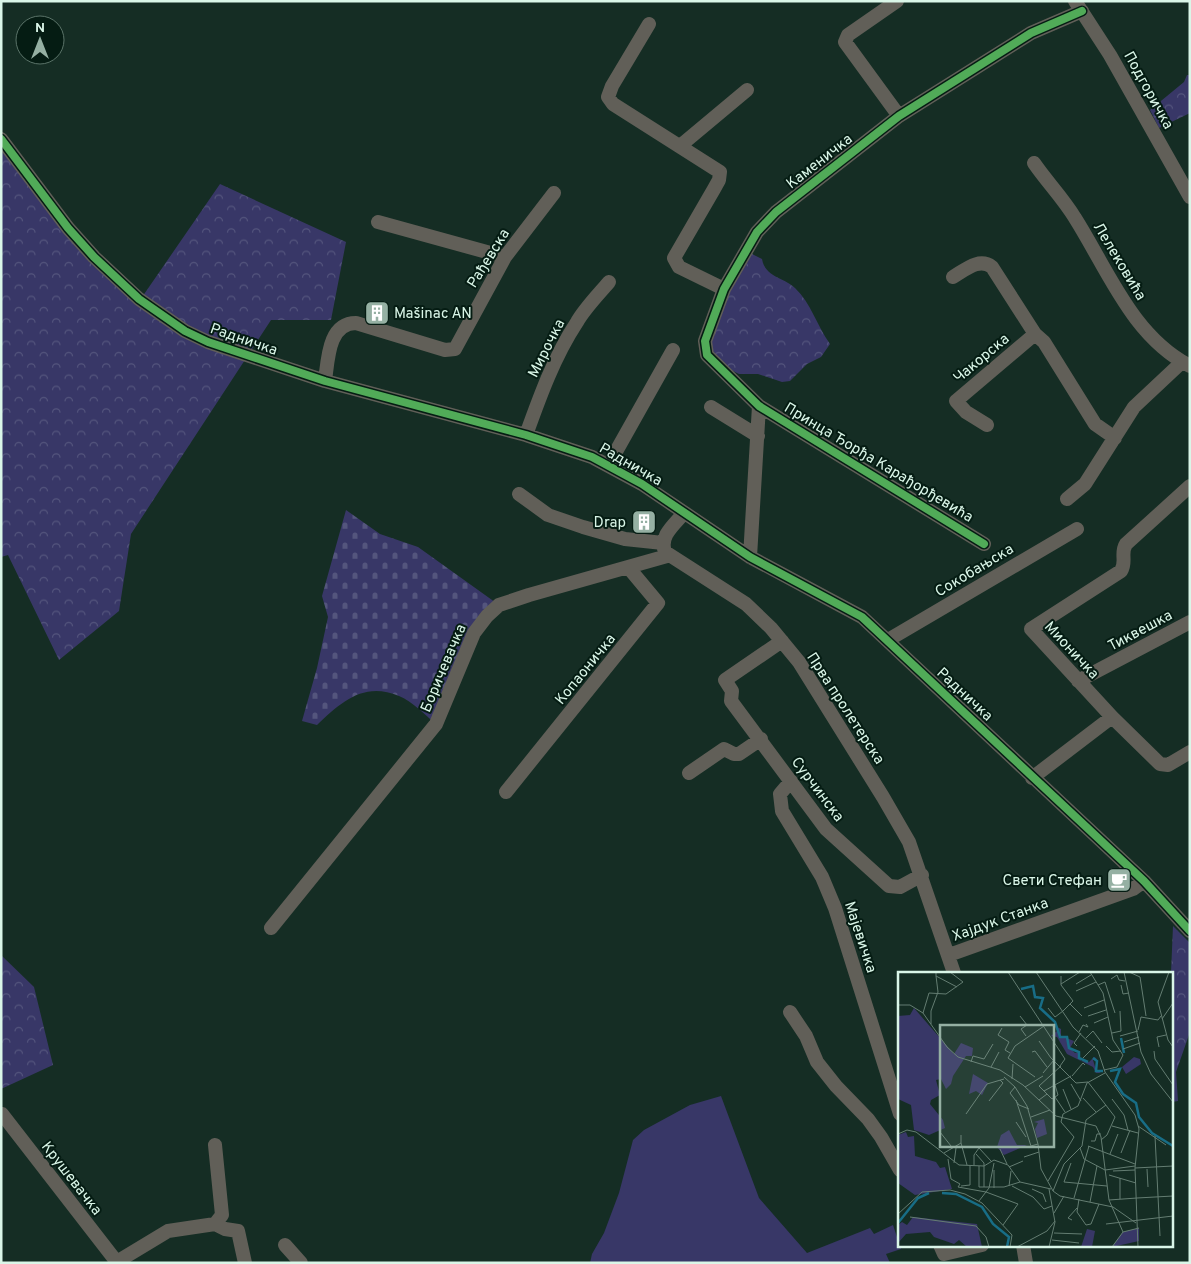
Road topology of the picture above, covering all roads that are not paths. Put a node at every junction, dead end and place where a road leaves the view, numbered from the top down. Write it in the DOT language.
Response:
graph roads {
  1 [pos="897,1"];
  2 [pos="1078,6"];
  3 [pos="649,24"];
  4 [pos="747,90"];
  5 [pos="899,116"];
  6 [pos="1,139"];
  7 [pos="680,146"];
  8 [pos="1034,163"];
  9 [pos="554,193"];
  10 [pos="1190,197"];
  11 [pos="378,222"];
  12 [pos="505,256"];
  13 [pos="953,277"];
  14 [pos="609,282"];
  15 [pos="724,289"];
  16 [pos="1035,334"];
  17 [pos="673,350"];
  18 [pos="1186,364"];
  19 [pos="325,381"];
  20 [pos="759,406"];
  21 [pos="711,407"];
  22 [pos="987,425"];
  23 [pos="526,436"];
  24 [pos="758,436"];
  25 [pos="1115,438"];
  26 [pos="609,464"];
  27 [pos="1190,486"];
  28 [pos="518,494"];
  29 [pos="1067,499"];
  30 [pos="684,513"];
  31 [pos="1077,529"];
  32 [pos="984,544"];
  33 [pos="665,549"];
  34 [pos="750,557"];
  35 [pos="628,566"];
  36 [pos="1190,622"];
  37 [pos="888,640"];
  38 [pos="782,641"];
  39 [pos="1078,681"];
  40 [pos="1112,717"];
  41 [pos="761,739"];
  42 [pos="1190,752"];
  43 [pos="689,773"];
  44 [pos="1032,778"];
  45 [pos="791,781"];
  46 [pos="506,792"];
  47 [pos="922,875"];
  48 [pos="1144,881"];
  49 [pos="271,928"];
  50 [pos="1190,932"];
  51 [pos="949,955"];
  52 [pos="954,972"];
  53 [pos="790,1012"];
  54 [pos="898,1108"];
  55 [pos="2,1114"];
  56 [pos="215,1145"];
  57 [pos="898,1166"];
  58 [pos="215,1224"];
  59 [pos="285,1245"];
  60 [pos="932,1246"];
  61 [pos="974,1246"];
  62 [pos="1024,1246"];
  63 [pos="942,1250"];
  64 [pos="115,1262"];
  65 [pos="245,1263"];
  66 [pos="301,1263"];
  67 [pos="1026,1263"];
  1 -- 5 [label="street"];
  2 -- 5 [label="street, Каменичка"];
  2 -- 10 [label="street, Подгоричка"];
  3 -- 7 [label="street"];
  4 -- 7 [label="street"];
  5 -- 15 [label="street, Каменичка"];
  6 -- 19 [label="street, Радничка"];
  7 -- 15 [label="street"];
  8 -- 18 [label="street, Лелековића"];
  9 -- 12 [label="street, Рађевска"];
  11 -- 12 [label="street"];
  12 -- 19 [label="street, Рађевска"];
  13 -- 16 [label="street"];
  14 -- 23 [label="street, Мирочка"];
  15 -- 20 [label="street, Каменичка"];
  16 -- 22 [label="street, Чакорска"];
  16 -- 25 [label="street"];
  17 -- 26 [label="street"];
  18 -- 25 [label="street"];
  19 -- 23 [label="street, Радничка"];
  20 -- 24 [label="street"];
  20 -- 32 [label="street, Принца Ђорђа Карађорђевића"];
  21 -- 24 [label="street"];
  23 -- 26 [label="street, Радничка"];
  24 -- 34 [label="street"];
  25 -- 29 [label="street"];
  26 -- 30 [label="street, Радничка"];
  27 -- 39 [label="street, Мионичка"];
  28 -- 33 [label="street"];
  30 -- 33 [label="street"];
  30 -- 34 [label="street, Радничка"];
  31 -- 37 [label="street, Сокобањска"];
  33 -- 35 [label="street, Боричевачка"];
  33 -- 38 [label="street, Прва пролетерска"];
  34 -- 37 [label="street, Радничка"];
  35 -- 46 [label="street, Копаоничка"];
  35 -- 49 [label="street, Боричевачка"];
  36 -- 39 [label="street, Тиквешка"];
  37 -- 44 [label="street, Радничка"];
  38 -- 41 [label="street, Сурчинска"];
  38 -- 47 [label="street, Прва пролетерска"];
  39 -- 40 [label="street, Мионичка"];
  40 -- 42 [label="street, Мионичка"];
  40 -- 44 [label="street"];
  41 -- 43 [label="street"];
  41 -- 45 [label="street, Сурчинска"];
  44 -- 48 [label="street, Радничка"];
  45 -- 47 [label="street, Сурчинска"];
  45 -- 54 [label="street, Мајевичка"];
  47 -- 51 [label="street, Прва пролетерска"];
  48 -- 50 [label="street, Радничка"];
  48 -- 51 [label="street, Хајдук Станка"];
  51 -- 52 [label="street, Прва пролетерска"];
  53 -- 57 [label="street"];
  55 -- 64 [label="street, Крушевачка"];
  56 -- 58 [label="street"];
  58 -- 64 [label="street"];
  58 -- 65 [label="street"];
  59 -- 66 [label="street"];
  60 -- 63 [label="street"];
  61 -- 63 [label="street"];
  62 -- 67 [label="street"];
}
